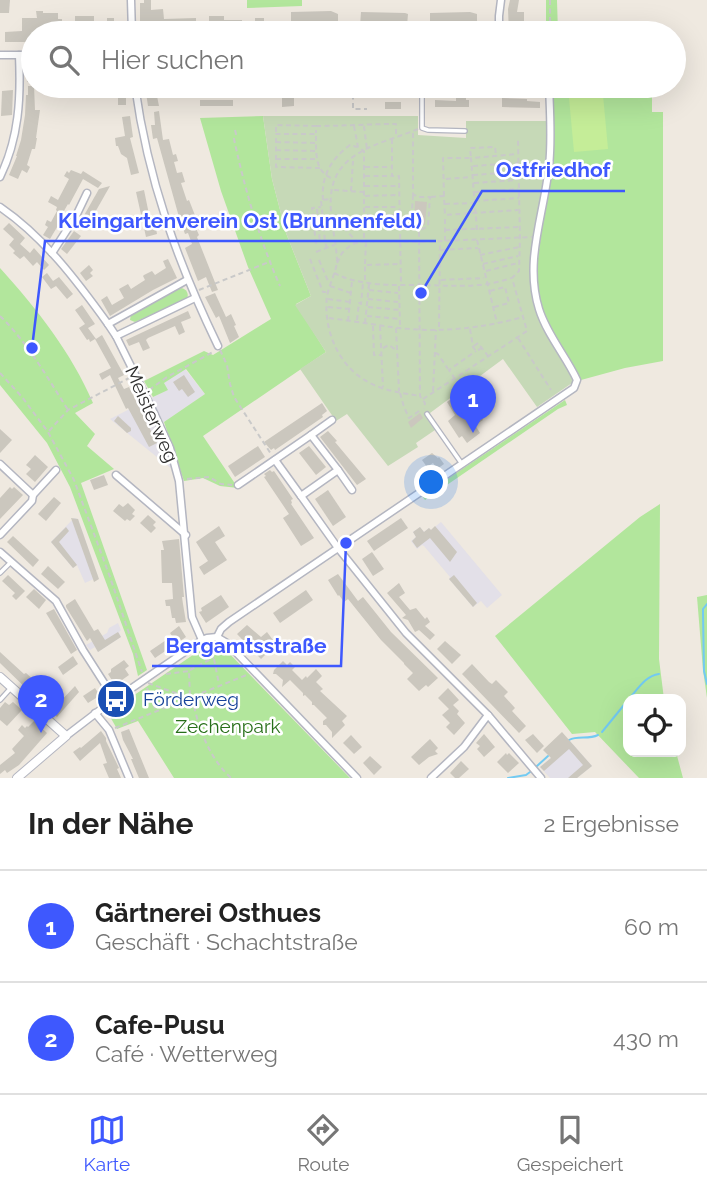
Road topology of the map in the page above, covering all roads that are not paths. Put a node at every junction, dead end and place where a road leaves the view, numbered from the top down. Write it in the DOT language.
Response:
graph roads {
  1 [pos="131,0"];
  2 [pos="501,0"];
  3 [pos="132,21"];
  4 [pos="499,21"];
  5 [pos="0,55"];
  6 [pos="19,55"];
  7 [pos="136,98"];
  8 [pos="422,98"];
  9 [pos="550,98"];
  10 [pos="465,131"];
  11 [pos="0,177"];
  12 [pos="88,193"];
  13 [pos="0,207"];
  14 [pos="52,253"];
  15 [pos="187,280"];
  16 [pos="194,295"];
  17 [pos="108,324"];
  18 [pos="116,337"];
  19 [pos="219,347"];
  20 [pos="427,414"];
  21 [pos="332,420"];
  22 [pos="311,435"];
  23 [pos="275,460"];
  24 [pos="0,464"];
  25 [pos="461,464"];
  26 [pos="56,470"];
  27 [pos="338,470"];
  28 [pos="116,474"];
  29 [pos="238,485"];
  30 [pos="352,490"];
  31 [pos="33,495"];
  32 [pos="301,496"];
  33 [pos="0,535"];
  34 [pos="186,535"];
  35 [pos="338,548"];
  36 [pos="0,552"];
  37 [pos="11,562"];
  38 [pos="0,573"];
  39 [pos="217,637"];
  40 [pos="202,640"];
  41 [pos="0,677"];
  42 [pos="12,687"];
  43 [pos="115,699"];
  44 [pos="0,701"];
  45 [pos="95,713"];
  46 [pos="488,715"];
  47 [pos="66,736"];
  48 [pos="17,778"];
  49 [pos="129,778"];
  50 [pos="357,778"];
  51 [pos="431,778"];
  52 [pos="541,778"];
  1 -- 3 [label="street"];
  2 -- 4 [label="street"];
  5 -- 6 [label="street"];
  6 -- 11 [label="street"];
  7 -- 15 [label="street"];
  8 -- 10 [label="lane"];
  9 -- 25 [label="street"];
  12 -- 14 [label="street"];
  13 -- 14 [label="street, Meisterweg"];
  14 -- 17 [label="street, Meisterweg"];
  15 -- 16 [label="street"];
  15 -- 17 [label="street"];
  16 -- 18 [label="street"];
  16 -- 19 [label="street"];
  17 -- 18 [label="street, Meisterweg"];
  18 -- 34 [label="street, Meisterweg"];
  20 -- 25 [label="lane"];
  21 -- 22 [label="street"];
  22 -- 23 [label="street"];
  22 -- 27 [label="street"];
  23 -- 29 [label="street"];
  23 -- 32 [label="street"];
  24 -- 31 [label="street"];
  25 -- 35 [label="street"];
  26 -- 31 [label="street"];
  27 -- 30 [label="street"];
  27 -- 32 [label="street"];
  28 -- 34 [label="street"];
  31 -- 33 [label="street"];
  32 -- 35 [label="street"];
  34 -- 40 [label="street, Meisterweg"];
  35 -- 39 [label="street"];
  35 -- 46 [label="street"];
  36 -- 37 [label="street"];
  37 -- 38 [label="lane"];
  37 -- 43 [label="street"];
  39 -- 40 [label="street"];
  39 -- 50 [label="street"];
  40 -- 43 [label="street"];
  41 -- 42 [label="street"];
  42 -- 44 [label="lane"];
  42 -- 47 [label="street"];
  43 -- 45 [label="street"];
  45 -- 47 [label="street"];
  45 -- 49 [label="street"];
  46 -- 51 [label="street"];
  46 -- 52 [label="street"];
  47 -- 48 [label="street"];
}
